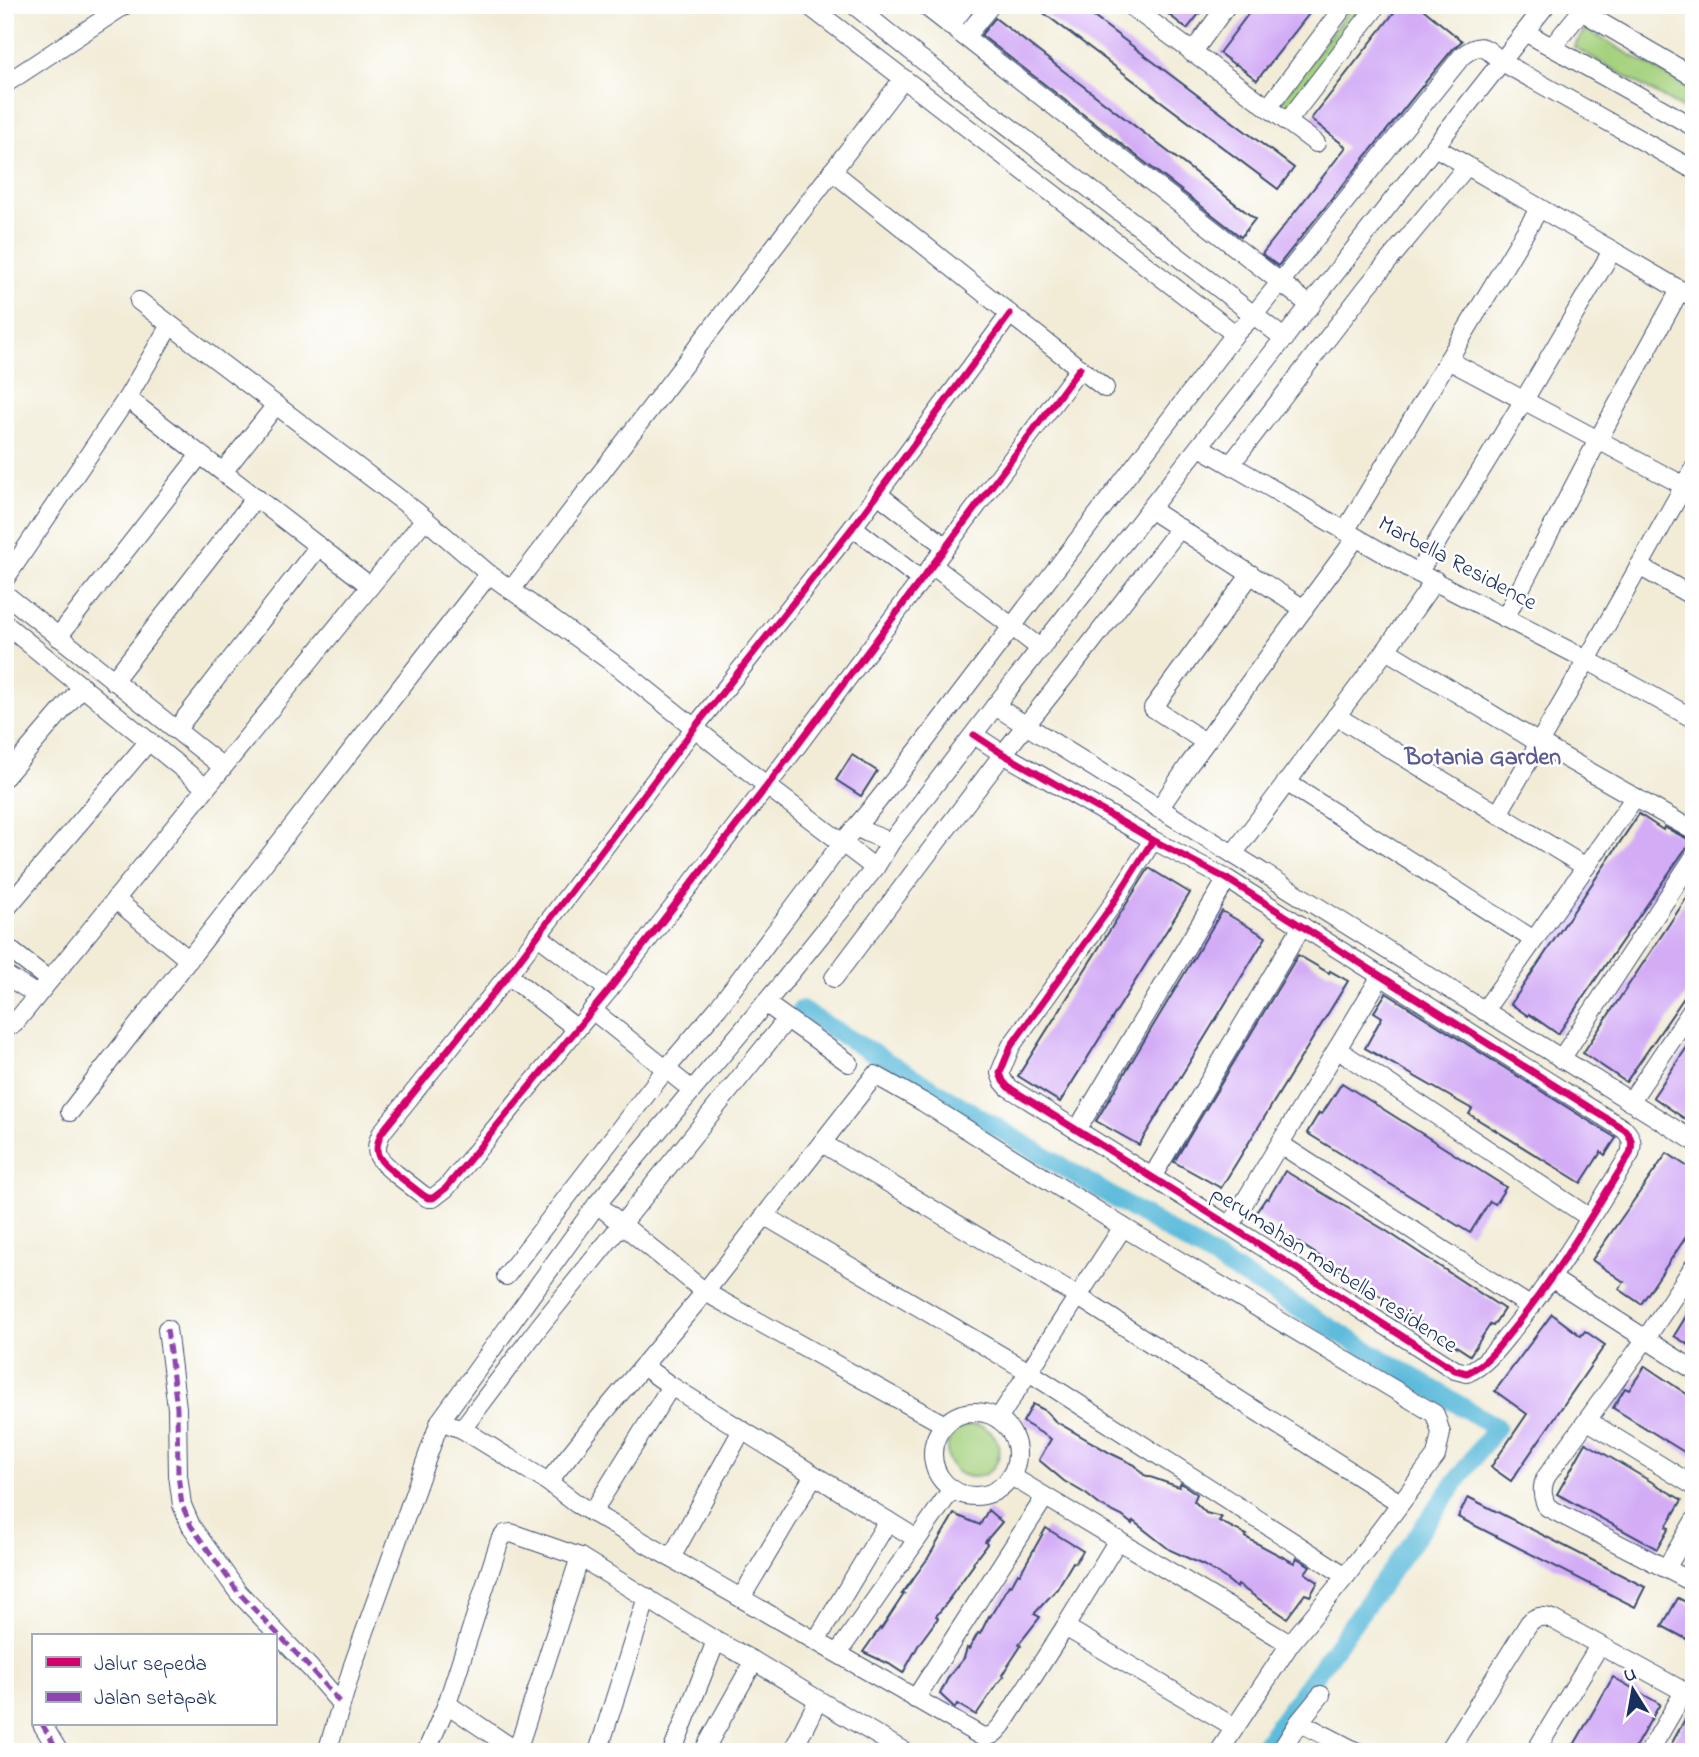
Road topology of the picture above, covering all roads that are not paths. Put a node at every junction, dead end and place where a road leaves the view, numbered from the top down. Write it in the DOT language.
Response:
graph roads {
  1 [pos="125,5"];
  2 [pos="808,5"];
  3 [pos="854,5"];
  4 [pos="924,5"];
  5 [pos="966,5"];
  6 [pos="991,5"];
  7 [pos="1129,5"];
  8 [pos="1227,5"];
  9 [pos="1345,5"];
  10 [pos="1374,5"];
  11 [pos="1540,7"];
  12 [pos="1583,8"];
  13 [pos="958,32"];
  14 [pos="1525,32"];
  15 [pos="1552,47"];
  16 [pos="1192,53"];
  17 [pos="1502,62"];
  18 [pos="1694,77"];
  19 [pos="903,79"];
  20 [pos="5,83"];
  21 [pos="1268,108"];
  22 [pos="1287,122"];
  23 [pos="1694,127"];
  24 [pos="1316,143"];
  25 [pos="1436,147"];
  26 [pos="1467,166"];
  27 [pos="1694,170"];
  28 [pos="832,171"];
  29 [pos="1539,208"];
  30 [pos="1612,250"];
  31 [pos="1281,281"];
  32 [pos="1330,282"];
  33 [pos="1687,294"];
  34 [pos="139,301"];
  35 [pos="1357,302"];
  36 [pos="1311,306"];
  37 [pos="1010,314"];
  38 [pos="1253,316"];
  39 [pos="170,325"];
  40 [pos="1235,334"];
  41 [pos="1284,339"];
  42 [pos="1448,360"];
  43 [pos="1080,368"];
  44 [pos="1105,387"];
  45 [pos="127,398"];
  46 [pos="1524,400"];
  47 [pos="276,405"];
  48 [pos="1598,440"];
  49 [pos="1200,447"];
  50 [pos="200,455"];
  51 [pos="1231,464"];
  52 [pos="1694,468"];
  53 [pos="223,472"];
  54 [pos="1689,489"];
  55 [pos="878,494"];
  56 [pos="256,498"];
  57 [pos="1151,510"];
  58 [pos="425,519"];
  59 [pos="853,527"];
  60 [pos="1180,528"];
  61 [pos="1350,535"];
  62 [pos="319,547"];
  63 [pos="946,547"];
  64 [pos="933,565"];
  65 [pos="1639,566"];
  66 [pos="489,573"];
  67 [pos="1418,573"];
  68 [pos="1251,574"];
  69 [pos="5,579"];
  70 [pos="921,580"];
  71 [pos="1435,580"];
  72 [pos="370,586"];
  73 [pos="511,590"];
  74 [pos="5,594"];
  75 [pos="1694,597"];
  76 [pos="1304,608"];
  77 [pos="1505,618"];
  78 [pos="7,628"];
  79 [pos="1012,628"];
  80 [pos="58,637"];
  81 [pos="1041,649"];
  82 [pos="1386,650"];
  83 [pos="1587,660"];
  84 [pos="113,681"];
  85 [pos="82,687"];
  86 [pos="995,706"];
  87 [pos="1336,716"];
  88 [pos="1694,719"];
  89 [pos="1025,725"];
  90 [pos="695,727"];
  91 [pos="176,730"];
  92 [pos="974,735"];
  93 [pos="149,741"];
  94 [pos="1205,742"];
  95 [pos="1539,743"];
  96 [pos="1003,754"];
  97 [pos="223,767"];
  98 [pos="5,777"];
  99 [pos="1286,782"];
  100 [pos="767,786"];
  101 [pos="206,788"];
  102 [pos="1635,797"];
  103 [pos="1159,809"];
  104 [pos="1498,814"];
  105 [pos="856,827"];
  106 [pos="1694,831"];
  107 [pos="1153,840"];
  108 [pos="891,842"];
  109 [pos="842,843"];
  110 [pos="1233,854"];
  111 [pos="1694,857"];
  112 [pos="1586,867"];
  113 [pos="875,868"];
  114 [pos="1227,879"];
  115 [pos="115,899"];
  116 [pos="5,910"];
  117 [pos="1302,926"];
  118 [pos="537,935"];
  119 [pos="1534,940"];
  120 [pos="5,946"];
  121 [pos="189,960"];
  122 [pos="5,975"];
  123 [pos="508,975"];
  124 [pos="1381,976"];
  125 [pos="834,978"];
  126 [pos="49,980"];
  127 [pos="609,990"];
  128 [pos="37,995"];
  129 [pos="765,1003"];
  130 [pos="1694,1007"];
  131 [pos="592,1010"];
  132 [pos="1484,1011"];
  133 [pos="788,1019"];
  134 [pos="14,1024"];
  135 [pos="577,1029"];
  136 [pos="1337,1049"];
  137 [pos="1561,1059"];
  138 [pos="849,1063"];
  139 [pos="666,1069"];
  140 [pos="692,1090"];
  141 [pos="1630,1102"];
  142 [pos="70,1112"];
  143 [pos="1077,1130"];
  144 [pos="1694,1141"];
  145 [pos="822,1143"];
  146 [pos="1280,1144"];
  147 [pos="1152,1177"];
  148 [pos="597,1204"];
  149 [pos="560,1206"];
  150 [pos="765,1216"];
  151 [pos="1590,1218"];
  152 [pos="585,1221"];
  153 [pos="622,1224"];
  154 [pos="1230,1226"];
  155 [pos="1123,1227"];
  156 [pos="1694,1266"];
  157 [pos="506,1276"];
  158 [pos="1551,1278"];
  159 [pos="705,1292"];
  160 [pos="1077,1296"];
  161 [pos="1531,1307"];
  162 [pos="167,1329"];
  163 [pos="1645,1340"];
  164 [pos="643,1366"];
  165 [pos="1694,1370"];
  166 [pos="1029,1371"];
  167 [pos="671,1386"];
  168 [pos="998,1419"];
  169 [pos="440,1421"];
  170 [pos="1588,1421"];
  171 [pos="945,1425"];
  172 [pos="462,1429"];
  173 [pos="742,1430"];
  174 [pos="814,1475"];
  175 [pos="1011,1476"];
  176 [pos="548,1482"];
  177 [pos="1694,1486"];
  178 [pos="952,1489"];
  179 [pos="1045,1497"];
  180 [pos="1400,1503"];
  181 [pos="592,1513"];
  182 [pos="888,1521"];
  183 [pos="1694,1521"];
  184 [pos="917,1539"];
  185 [pos="1118,1540"];
  186 [pos="580,1557"];
  187 [pos="670,1558"];
  188 [pos="1667,1567"];
  189 [pos="1346,1576"];
  190 [pos="1694,1583"];
  191 [pos="647,1597"];
  192 [pos="741,1598"];
  193 [pos="1065,1627"];
  194 [pos="716,1641"];
  195 [pos="816,1641"];
  196 [pos="1290,1644"];
  197 [pos="1599,1646"];
  198 [pos="838,1653"];
  199 [pos="754,1661"];
  200 [pos="1321,1695"];
  201 [pos="1689,1695"];
  202 [pos="915,1699"];
  203 [pos="818,1700"];
  204 [pos="341,1704"];
  205 [pos="446,1704"];
  206 [pos="1298,1722"];
  207 [pos="43,1726"];
  208 [pos="1234,1727"];
  209 [pos="885,1747"];
  210 [pos="328,1751"];
  211 [pos="517,1751"];
  212 [pos="59,1752"];
  213 [pos="426,1752"];
  214 [pos="597,1752"];
  215 [pos="672,1752"];
  216 [pos="703,1752"];
  217 [pos="792,1752"];
  218 [pos="905,1752"];
  219 [pos="1219,1752"];
  220 [pos="1280,1752"];
  221 [pos="1357,1752"];
  222 [pos="1448,1752"];
  223 [pos="1535,1752"];
  224 [pos="1649,1752"];
  1 -- 20 [label="street"];
  2 -- 19 [label="street"];
  3 -- 38 [label="street"];
  4 -- 13 [label="street"];
  5 -- 13 [label="street"];
  6 -- 13 [label="street"];
  7 -- 16 [label="street"];
  8 -- 16 [label="street"];
  9 -- 21 [label="street"];
  10 -- 22 [label="street"];
  11 -- 14 [label="street"];
  12 -- 15 [label="street"];
  12 -- 18 [label="street"];
  13 -- 31 [label="street"];
  14 -- 15 [label="street"];
  14 -- 17 [label="street"];
  15 -- 23 [label="street"];
  16 -- 21 [label="street"];
  17 -- 25 [label="street"];
  17 -- 27 [label="street"];
  17 -- 31 [label="street"];
  19 -- 28 [label="street"];
  19 -- 40 [label="street"];
  21 -- 22 [label="street"];
  22 -- 24 [label="street"];
  25 -- 26 [label="street"];
  25 -- 32 [label="street"];
  26 -- 29 [label="street"];
  26 -- 35 [label="street"];
  28 -- 37 [label="street"];
  28 -- 73 [label="street"];
  29 -- 30 [label="street"];
  29 -- 42 [label="street"];
  30 -- 33 [label="street"];
  30 -- 46 [label="street"];
  31 -- 36 [label="street"];
  31 -- 38 [label="street"];
  32 -- 35 [label="street"];
  32 -- 36 [label="street"];
  33 -- 48 [label="street"];
  34 -- 39 [label="street"];
  35 -- 51 [label="street"];
  36 -- 41 [label="street"];
  37 -- 43 [label="street"];
  37 -- 55 [label="street"];
  38 -- 40 [label="street"];
  38 -- 41 [label="street"];
  39 -- 45 [label="street"];
  39 -- 47 [label="street"];
  40 -- 79 [label="street"];
  41 -- 49 [label="street"];
  42 -- 46 [label="street"];
  42 -- 61 [label="street"];
  43 -- 44 [label="street"];
  43 -- 63 [label="street"];
  45 -- 50 [label="street"];
  45 -- 69 [label="street"];
  46 -- 48 [label="street"];
  46 -- 67 [label="street"];
  47 -- 53 [label="street"];
  47 -- 58 [label="street"];
  48 -- 54 [label="street"];
  48 -- 77 [label="street"];
  49 -- 51 [label="street, Marbella Residence"];
  49 -- 57 [label="street"];
  50 -- 53 [label="street"];
  50 -- 80 [label="street"];
  51 -- 61 [label="street, Marbella Residence"];
  52 -- 54 [label="street"];
  53 -- 56 [label="street"];
  54 -- 65 [label="street"];
  55 -- 59 [label="street"];
  55 -- 63 [label="street"];
  56 -- 62 [label="street"];
  56 -- 84 [label="street"];
  57 -- 60 [label="street"];
  57 -- 81 [label="street"];
  58 -- 66 [label="street"];
  58 -- 72 [label="street"];
  59 -- 70 [label="street"];
  59 -- 90 [label="street"];
  60 -- 68 [label="street"];
  60 -- 89 [label="street"];
  61 -- 67 [label="street, Marbella Residence"];
  61 -- 76 [label="street"];
  62 -- 72 [label="street"];
  62 -- 91 [label="street"];
  63 -- 64 [label="street"];
  64 -- 70 [label="street"];
  64 -- 79 [label="street"];
  65 -- 75 [label="street"];
  65 -- 83 [label="street"];
  66 -- 73 [label="street"];
  66 -- 121 [label="street"];
  67 -- 71 [label="street, Marbella Residence"];
  68 -- 76 [label="street"];
  68 -- 94 [label="street"];
  70 -- 100 [label="street"];
  71 -- 77 [label="street, Marbella Residence"];
  71 -- 82 [label="street"];
  72 -- 97 [label="street"];
  73 -- 90 [label="street"];
  74 -- 80 [label="street"];
  76 -- 94 [label="street"];
  77 -- 83 [label="street, Marbella Residence"];
  78 -- 85 [label="street"];
  79 -- 81 [label="street"];
  79 -- 105 [label="street"];
  80 -- 84 [label="street"];
  81 -- 86 [label="street"];
  82 -- 87 [label="street"];
  82 -- 95 [label="street"];
  83 -- 88 [label="street, Marbella Residence"];
  83 -- 95 [label="street"];
  84 -- 91 [label="street"];
  85 -- 93 [label="street"];
  85 -- 98 [label="street"];
  86 -- 89 [label="street"];
  86 -- 92 [label="street"];
  87 -- 99 [label="street"];
  87 -- 104 [label="street"];
  89 -- 96 [label="street"];
  89 -- 103 [label="street"];
  90 -- 100 [label="street"];
  90 -- 118 [label="street"];
  91 -- 97 [label="street"];
  92 -- 96 [label="street"];
  92 -- 108 [label="street"];
  93 -- 101 [label="street"];
  93 -- 116 [label="street"];
  94 -- 103 [label="street"];
  95 -- 102 [label="street"];
  95 -- 104 [label="street"];
  96 -- 107 [label="street"];
  96 -- 125 [label="street"];
  97 -- 101 [label="street"];
  99 -- 110 [label="street"];
  99 -- 119 [label="street"];
  100 -- 109 [label="street"];
  100 -- 127 [label="street"];
  101 -- 115 [label="street"];
  102 -- 106 [label="street"];
  102 -- 112 [label="street"];
  103 -- 110 [label="street"];
  104 -- 112 [label="street"];
  105 -- 108 [label="street"];
  105 -- 109 [label="street"];
  107 -- 114 [label="street"];
  107 -- 143 [label="street, perumahan marbella residence"];
  108 -- 113 [label="street"];
  109 -- 113 [label="street"];
  109 -- 139 [label="street"];
  110 -- 132 [label="street"];
  111 -- 137 [label="street"];
  112 -- 119 [label="street"];
  113 -- 129 [label="street"];
  114 -- 117 [label="street"];
  114 -- 143 [label="street"];
  115 -- 121 [label="street"];
  115 -- 126 [label="street"];
  117 -- 124 [label="street"];
  117 -- 147 [label="street"];
  118 -- 123 [label="street"];
  118 -- 127 [label="street"];
  119 -- 132 [label="street"];
  120 -- 126 [label="street"];
  121 -- 142 [label="street"];
  122 -- 128 [label="street"];
  123 -- 135 [label="street"];
  123 -- 135 [label="street"];
  124 -- 136 [label="street"];
  124 -- 151 [label="street, perumahan marbella residence"];
  126 -- 128 [label="street"];
  127 -- 131 [label="street"];
  128 -- 134 [label="street"];
  129 -- 133 [label="street"];
  129 -- 140 [label="street"];
  130 -- 141 [label="street"];
  131 -- 135 [label="street"];
  131 -- 139 [label="street"];
  132 -- 137 [label="street"];
  133 -- 138 [label="street"];
  133 -- 153 [label="street"];
  136 -- 146 [label="street"];
  136 -- 151 [label="street"];
  137 -- 141 [label="street"];
  139 -- 140 [label="street"];
  139 -- 149 [label="street"];
  140 -- 148 [label="street"];
  141 -- 144 [label="street"];
  143 -- 147 [label="street, perumahan marbella residence"];
  145 -- 150 [label="street"];
  145 -- 155 [label="street"];
  145 -- 160 [label="street"];
  146 -- 154 [label="street"];
  146 -- 161 [label="street"];
  147 -- 154 [label="street, perumahan marbella residence"];
  148 -- 152 [label="street"];
  148 -- 153 [label="street"];
  149 -- 152 [label="street"];
  149 -- 157 [label="street"];
  150 -- 159 [label="street"];
  150 -- 166 [label="street"];
  151 -- 158 [label="street, perumahan marbella residence"];
  152 -- 169 [label="street"];
  153 -- 159 [label="street"];
  153 -- 172 [label="street"];
  154 -- 161 [label="street, perumahan marbella residence"];
  155 -- 160 [label="street"];
  155 -- 180 [label="street"];
  156 -- 163 [label="street"];
  158 -- 161 [label="street, perumahan marbella residence"];
  158 -- 163 [label="street"];
  159 -- 164 [label="street"];
  159 -- 171 [label="street"];
  160 -- 166 [label="street"];
  160 -- 180 [label="street"];
  162 -- 204 [label="street"];
  163 -- 165 [label="street"];
  163 -- 170 [label="street"];
  164 -- 167 [label="street"];
  164 -- 176 [label="street"];
  166 -- 168 [label="street"];
  166 -- 189 [label="street"];
  167 -- 173 [label="street"];
  167 -- 181 [label="street"];
  168 -- 171 [label="street"];
  168 -- 175 [label="street"];
  169 -- 172 [label="street"];
  169 -- 204 [label="street"];
  170 -- 177 [label="street"];
  170 -- 188 [label="street"];
  171 -- 178 [label="street"];
  172 -- 176 [label="street"];
  173 -- 174 [label="street"];
  173 -- 187 [label="street"];
  174 -- 182 [label="street"];
  174 -- 192 [label="street"];
  175 -- 178 [label="street"];
  175 -- 179 [label="street"];
  176 -- 181 [label="street"];
  178 -- 184 [label="street"];
  179 -- 185 [label="street"];
  179 -- 202 [label="street"];
  180 -- 189 [label="street"];
  181 -- 187 [label="street"];
  182 -- 184 [label="street"];
  182 -- 195 [label="street"];
  183 -- 188 [label="street"];
  184 -- 198 [label="street"];
  185 -- 193 [label="street"];
  185 -- 196 [label="street"];
  186 -- 191 [label="street"];
  186 -- 205 [label="street"];
  186 -- 211 [label="street"];
  187 -- 192 [label="street"];
  188 -- 190 [label="street"];
  189 -- 196 [label="street"];
  191 -- 194 [label="street"];
  191 -- 214 [label="street"];
  192 -- 195 [label="street"];
  193 -- 202 [label="street"];
  193 -- 208 [label="street"];
  194 -- 199 [label="street"];
  194 -- 215 [label="street"];
  195 -- 198 [label="street"];
  196 -- 208 [label="street"];
  197 -- 201 [label="street"];
  197 -- 222 [label="street"];
  197 -- 223 [label="street"];
  198 -- 202 [label="street"];
  199 -- 203 [label="street"];
  199 -- 216 [label="street"];
  200 -- 206 [label="street"];
  201 -- 224 [label="street"];
  203 -- 209 [label="street"];
  203 -- 217 [label="street"];
  204 -- 210 [label="street"];
  205 -- 211 [label="street"];
  205 -- 213 [label="street"];
  206 -- 220 [label="street"];
  206 -- 221 [label="street"];
  207 -- 212 [label="street"];
  208 -- 219 [label="street"];
  209 -- 218 [label="street"];
}
